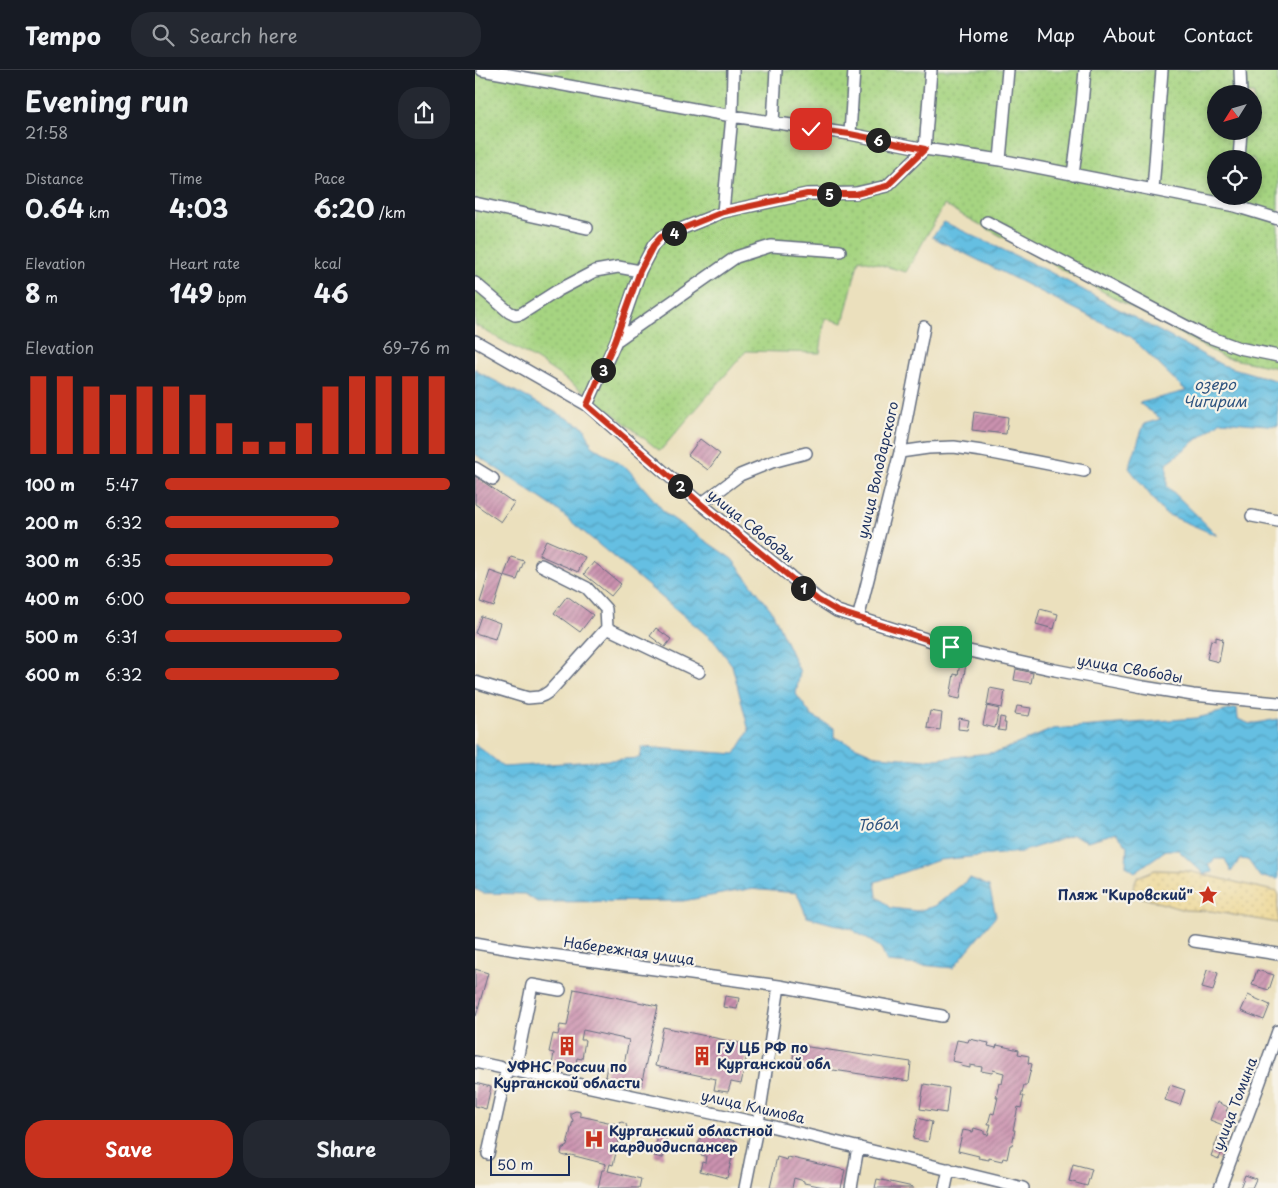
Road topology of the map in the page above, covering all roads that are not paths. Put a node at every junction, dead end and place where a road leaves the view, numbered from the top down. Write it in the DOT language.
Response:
graph roads {
  1 [pos="482,70"];
  2 [pos="733,70"];
  3 [pos="776,70"];
  4 [pos="854,70"];
  5 [pos="931,70"];
  6 [pos="1008,70"];
  7 [pos="1085,70"];
  8 [pos="1162,70"];
  9 [pos="1240,70"];
  10 [pos="1241,85"];
  11 [pos="732,116"];
  12 [pos="773,123"];
  13 [pos="850,134"];
  14 [pos="925,149"];
  15 [pos="1000,160"];
  16 [pos="1073,175"];
  17 [pos="1153,190"];
  18 [pos="1207,197"];
  19 [pos="475,203"];
  20 [pos="1245,205"];
  21 [pos="723,212"];
  22 [pos="1278,219"];
  23 [pos="987,222"];
  24 [pos="587,228"];
  25 [pos="840,251"];
  26 [pos="640,271"];
  27 [pos="475,282"];
  28 [pos="924,327"];
  29 [pos="475,341"];
  30 [pos="615,341"];
  31 [pos="1278,356"];
  32 [pos="587,405"];
  33 [pos="900,452"];
  34 [pos="805,453"];
  35 [pos="475,468"];
  36 [pos="1084,471"];
  37 [pos="493,479"];
  38 [pos="701,504"];
  39 [pos="1252,516"];
  40 [pos="1278,521"];
  41 [pos="541,565"];
  42 [pos="858,618"];
  43 [pos="607,628"];
  44 [pos="699,672"];
  45 [pos="475,682"];
  46 [pos="1278,703"];
  47 [pos="1194,941"];
  48 [pos="475,943"];
  49 [pos="1278,954"];
  50 [pos="779,986"];
  51 [pos="560,990"];
  52 [pos="942,1016"];
  53 [pos="1278,1031"];
  54 [pos="475,1062"];
  55 [pos="511,1069"];
  56 [pos="758,1123"];
  57 [pos="859,1147"];
  58 [pos="488,1154"];
  59 [pos="949,1169"];
  60 [pos="1017,1187"];
  61 [pos="745,1188"];
  62 [pos="851,1188"];
  63 [pos="945,1188"];
  64 [pos="1220,1188"];
  1 -- 11 [label="street"];
  2 -- 11 [label="street"];
  3 -- 12 [label="street"];
  4 -- 13 [label="street"];
  5 -- 14 [label="street"];
  6 -- 15 [label="street"];
  7 -- 16 [label="street"];
  8 -- 17 [label="street"];
  9 -- 10 [label="street"];
  11 -- 12 [label="street"];
  11 -- 21 [label="street"];
  12 -- 13 [label="street"];
  13 -- 14 [label="street"];
  14 -- 15 [label="street"];
  14 -- 21 [label="street"];
  15 -- 16 [label="street"];
  16 -- 17 [label="street"];
  17 -- 18 [label="street"];
  19 -- 24 [label="street"];
  20 -- 22 [label="street"];
  21 -- 26 [label="street"];
  23 -- 31 [label="street"];
  25 -- 30 [label="street"];
  26 -- 27 [label="street"];
  26 -- 30 [label="street"];
  28 -- 33 [label="street, улица Володарского"];
  29 -- 32 [label="street, улица Свободы"];
  30 -- 32 [label="street"];
  32 -- 38 [label="street, улица Свободы"];
  33 -- 36 [label="street"];
  33 -- 42 [label="street, улица Володарского"];
  34 -- 38 [label="street"];
  35 -- 37 [label="street"];
  38 -- 42 [label="street, улица Свободы"];
  39 -- 40 [label="street"];
  41 -- 43 [label="street"];
  42 -- 46 [label="street, улица Свободы"];
  43 -- 44 [label="street"];
  43 -- 45 [label="street"];
  47 -- 49 [label="street"];
  48 -- 50 [label="street, Набережная улица"];
  50 -- 52 [label="street, Набережная улица"];
  50 -- 56 [label="street"];
  51 -- 55 [label="street"];
  53 -- 64 [label="street, улица Томина"];
  54 -- 55 [label="street, улица Климова"];
  55 -- 56 [label="street, улица Климова"];
  55 -- 58 [label="street"];
  56 -- 57 [label="street, улица Климова"];
  56 -- 61 [label="street"];
  57 -- 59 [label="street, улица Климова"];
  57 -- 62 [label="street"];
  59 -- 60 [label="street, улица Климова"];
  59 -- 63 [label="street"];
}
